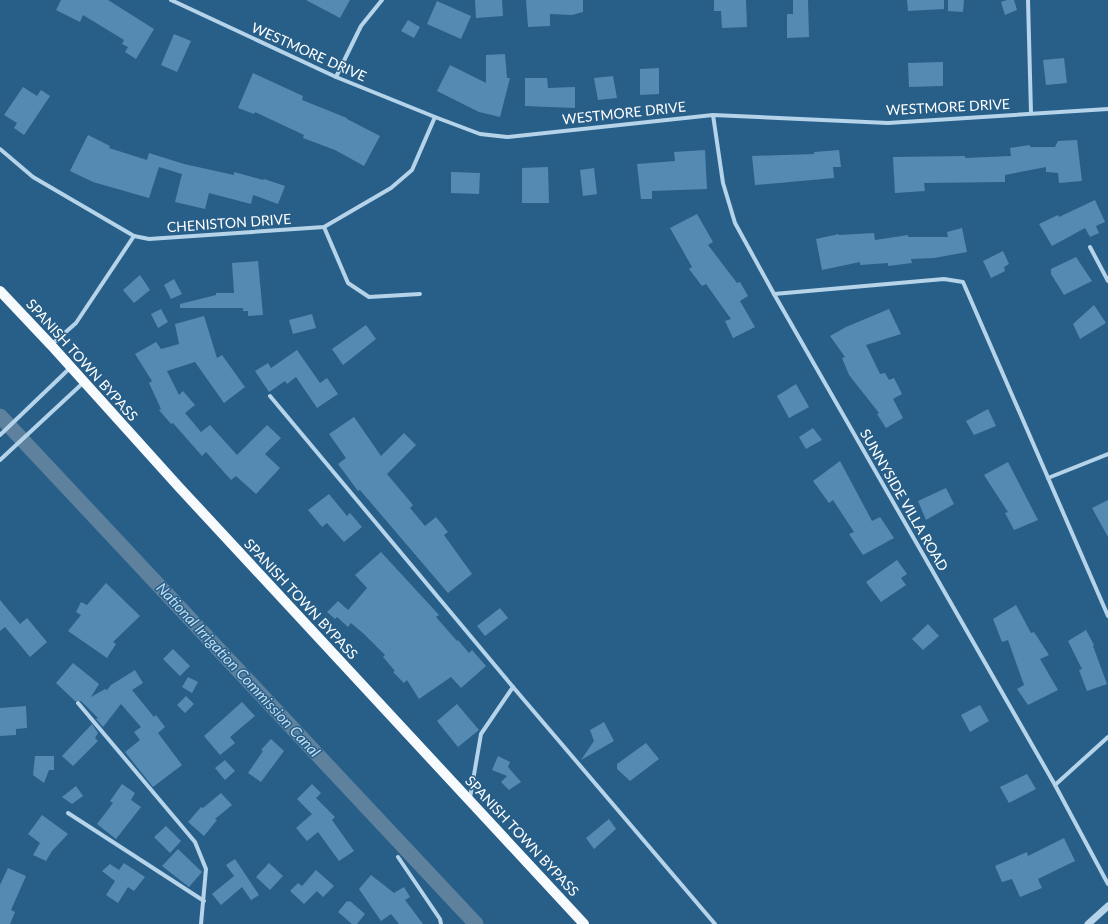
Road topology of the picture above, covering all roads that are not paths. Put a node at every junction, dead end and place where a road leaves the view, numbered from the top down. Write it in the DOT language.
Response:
graph roads {
  1 [pos="171,0"];
  2 [pos="382,0"];
  3 [pos="1028,0"];
  4 [pos="336,77"];
  5 [pos="1108,108"];
  6 [pos="1032,113"];
  7 [pos="713,115"];
  8 [pos="434,118"];
  9 [pos="0,149"];
  10 [pos="324,227"];
  11 [pos="134,236"];
  12 [pos="1090,247"];
  13 [pos="1108,281"];
  14 [pos="0,291"];
  15 [pos="420,294"];
  16 [pos="774,294"];
  17 [pos="51,345"];
  18 [pos="71,367"];
  19 [pos="84,382"];
  20 [pos="270,396"];
  21 [pos="0,434"];
  22 [pos="1108,454"];
  23 [pos="0,460"];
  24 [pos="1048,478"];
  25 [pos="1108,616"];
  26 [pos="513,687"];
  27 [pos="78,703"];
  28 [pos="1108,737"];
  29 [pos="1055,786"];
  30 [pos="470,801"];
  31 [pos="68,813"];
  32 [pos="398,857"];
  33 [pos="1108,884"];
  34 [pos="204,901"];
  35 [pos="1108,906"];
  36 [pos="202,924"];
  37 [pos="441,924"];
  38 [pos="584,924"];
  39 [pos="715,924"];
  40 [pos="1088,924"];
  1 -- 4 [label="street, WESTMORE DRIVE"];
  2 -- 4 [label="street"];
  3 -- 6 [label="street"];
  4 -- 8 [label="street, WESTMORE DRIVE"];
  5 -- 6 [label="street, WESTMORE DRIVE"];
  6 -- 7 [label="street, WESTMORE DRIVE"];
  7 -- 8 [label="street, WESTMORE DRIVE"];
  7 -- 16 [label="street, SUNNYSIDE VILLA ROAD"];
  8 -- 10 [label="street, CHENISTON DRIVE"];
  9 -- 11 [label="street, CHENISTON DRIVE"];
  10 -- 11 [label="street, CHENISTON DRIVE"];
  10 -- 15 [label="street"];
  11 -- 17 [label="street"];
  12 -- 13 [label="street"];
  14 -- 17 [label="main road, SPANISH TOWN BYPASS"];
  16 -- 24 [label="street"];
  16 -- 29 [label="street, SUNNYSIDE VILLA ROAD"];
  17 -- 18 [label="main road, SPANISH TOWN BYPASS"];
  18 -- 19 [label="main road, SPANISH TOWN BYPASS"];
  18 -- 21 [label="street"];
  19 -- 23 [label="street"];
  19 -- 30 [label="main road, SPANISH TOWN BYPASS"];
  20 -- 26 [label="street"];
  22 -- 24 [label="street"];
  24 -- 25 [label="street"];
  26 -- 30 [label="street"];
  26 -- 39 [label="street"];
  27 -- 34 [label="street"];
  28 -- 29 [label="street"];
  29 -- 33 [label="street, SUNNYSIDE VILLA ROAD"];
  30 -- 38 [label="main road, SPANISH TOWN BYPASS"];
  31 -- 34 [label="street"];
  32 -- 37 [label="street"];
  34 -- 36 [label="street"];
  35 -- 40 [label="street"];
}
